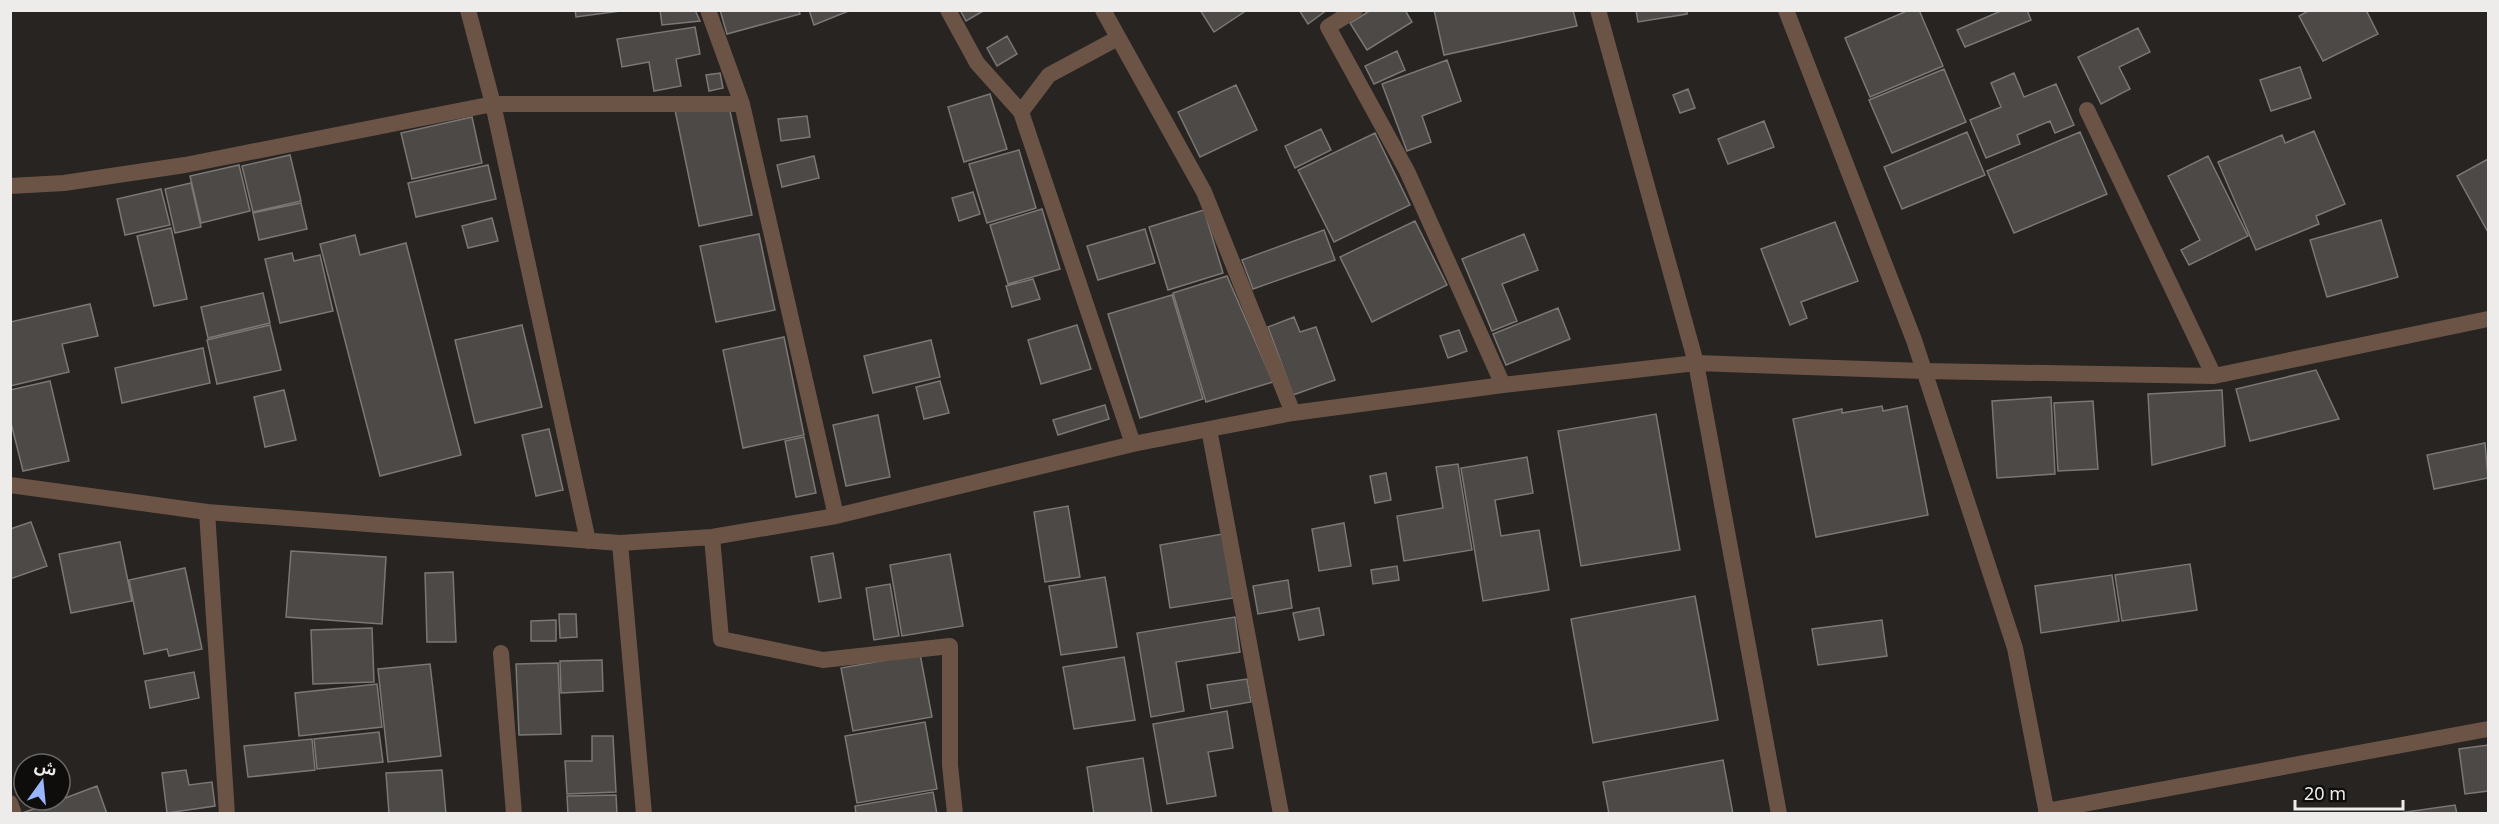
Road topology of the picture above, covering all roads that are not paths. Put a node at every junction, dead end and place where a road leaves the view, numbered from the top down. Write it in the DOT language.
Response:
graph roads {
  1 [pos="468,10"];
  2 [pos="708,10"];
  3 [pos="948,10"];
  4 [pos="1103,10"];
  5 [pos="1355,10"];
  6 [pos="1598,10"];
  7 [pos="1786,10"];
  8 [pos="1118,38"];
  9 [pos="492,104"];
  10 [pos="742,104"];
  11 [pos="2087,110"];
  12 [pos="1021,112"];
  13 [pos="10,186"];
  14 [pos="2488,319"];
  15 [pos="1696,363"];
  16 [pos="1923,371"];
  17 [pos="2214,376"];
  18 [pos="1503,385"];
  19 [pos="1293,412"];
  20 [pos="1209,429"];
  21 [pos="1133,444"];
  22 [pos="10,485"];
  23 [pos="207,512"];
  24 [pos="836,516"];
  25 [pos="712,537"];
  26 [pos="588,541"];
  27 [pos="620,543"];
  28 [pos="501,653"];
  29 [pos="2488,729"];
  30 [pos="10,803"];
  31 [pos="2047,812"];
  32 [pos="14,813"];
  33 [pos="227,813"];
  34 [pos="514,813"];
  35 [pos="644,813"];
  36 [pos="955,813"];
  37 [pos="1281,813"];
  38 [pos="1779,813"];
  1 -- 9 [label="street"];
  2 -- 10 [label="street"];
  3 -- 12 [label="street"];
  4 -- 8 [label="street"];
  5 -- 18 [label="street"];
  6 -- 15 [label="street"];
  7 -- 16 [label="street"];
  8 -- 12 [label="street"];
  8 -- 19 [label="street"];
  9 -- 10 [label="street"];
  9 -- 13 [label="street"];
  9 -- 26 [label="street"];
  10 -- 24 [label="street"];
  11 -- 17 [label="street"];
  12 -- 21 [label="street"];
  14 -- 17 [label="street"];
  15 -- 16 [label="street"];
  15 -- 18 [label="street"];
  15 -- 38 [label="street"];
  16 -- 17 [label="street"];
  16 -- 31 [label="street"];
  18 -- 19 [label="street"];
  19 -- 20 [label="street"];
  20 -- 21 [label="street"];
  20 -- 37 [label="street"];
  21 -- 24 [label="street"];
  22 -- 23 [label="street"];
  23 -- 26 [label="street"];
  23 -- 33 [label="street"];
  24 -- 25 [label="street"];
  25 -- 27 [label="street"];
  25 -- 36 [label="street"];
  26 -- 27 [label="street"];
  27 -- 35 [label="street"];
  28 -- 34 [label="street"];
  29 -- 31 [label="street"];
  30 -- 32 [label="street"];
}
